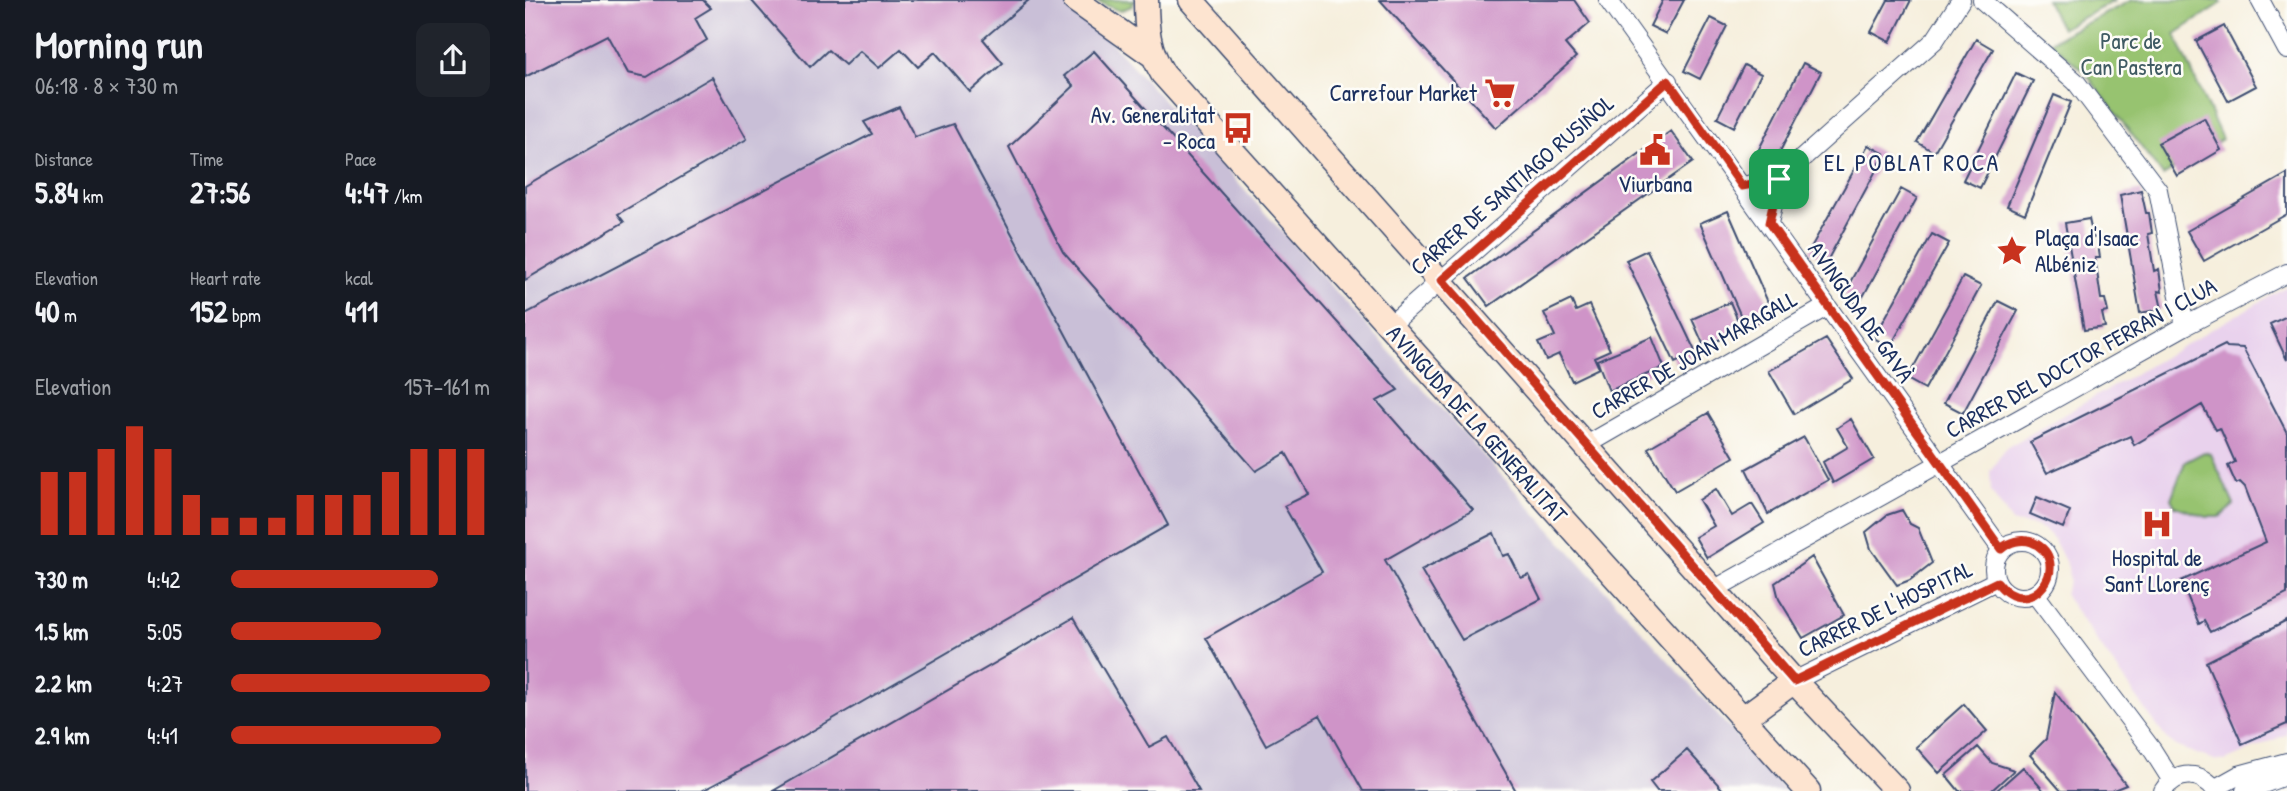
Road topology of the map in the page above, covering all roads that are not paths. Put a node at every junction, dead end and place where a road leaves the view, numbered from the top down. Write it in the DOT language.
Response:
graph roads {
  1 [pos="1075,0"];
  2 [pos="1145,0"];
  3 [pos="1191,0"];
  4 [pos="1608,0"];
  5 [pos="1961,0"];
  6 [pos="1982,0"];
  7 [pos="2260,0"];
  8 [pos="1097,17"];
  9 [pos="2280,18"];
  10 [pos="2287,50"];
  11 [pos="1151,54"];
  12 [pos="1668,81"];
  13 [pos="1779,179"];
  14 [pos="1742,186"];
  15 [pos="1769,223"];
  16 [pos="2287,273"];
  17 [pos="1442,280"];
  18 [pos="1826,307"];
  19 [pos="2185,326"];
  20 [pos="1388,327"];
  21 [pos="1585,446"];
  22 [pos="1940,465"];
  23 [pos="2001,549"];
  24 [pos="1997,582"];
  25 [pos="1715,589"];
  26 [pos="2035,594"];
  27 [pos="1794,681"];
  28 [pos="1742,719"];
  29 [pos="2287,762"];
  30 [pos="2287,775"];
  31 [pos="2167,786"];
  32 [pos="2215,790"];
  33 [pos="1808,791"];
  34 [pos="1897,791"];
  35 [pos="2245,791"];
  1 -- 8 [label="street"];
  2 -- 8 [label="street"];
  2 -- 11 [label="street"];
  3 -- 17 [label="street"];
  4 -- 12 [label="street, AVINGUDA DE GAVÀ"];
  5 -- 13 [label="street"];
  6 -- 19 [label="street"];
  7 -- 9 [label="street"];
  8 -- 11 [label="street"];
  9 -- 10 [label="street"];
  11 -- 20 [label="street, AVINGUDA DE LA GENERALITAT"];
  12 -- 14 [label="street, AVINGUDA DE GAVÀ"];
  12 -- 17 [label="street, CARRER DE SANTIAGO RUSIÑOL"];
  13 -- 14 [label="street"];
  13 -- 15 [label="street"];
  14 -- 15 [label="street, AVINGUDA DE GAVÀ"];
  15 -- 18 [label="street, AVINGUDA DE GAVÀ"];
  16 -- 19 [label="street, CARRER DEL DOCTOR FERRAN I CLUA"];
  17 -- 20 [label="street, CARRER DE SANTIAGO RUSIÑOL"];
  17 -- 21 [label="street"];
  18 -- 21 [label="street, CARRER DE JOAN MARAGALL"];
  18 -- 22 [label="street, AVINGUDA DE GAVÀ"];
  19 -- 22 [label="street, CARRER DEL DOCTOR FERRAN I CLUA"];
  20 -- 28 [label="street, AVINGUDA DE LA GENERALITAT"];
  21 -- 25 [label="street"];
  22 -- 23 [label="street, AVINGUDA DE GAVÀ"];
  22 -- 25 [label="street, CARRER DEL DOCTOR FERRAN I CLUA"];
  23 -- 24 [label="street"];
  23 -- 26 [label="street"];
  24 -- 26 [label="street"];
  24 -- 27 [label="street, CARRER DE L'HOSPITAL"];
  25 -- 27 [label="street"];
  26 -- 31 [label="street"];
  27 -- 28 [label="street"];
  27 -- 34 [label="street"];
  28 -- 33 [label="street, AVINGUDA DE LA GENERALITAT"];
  29 -- 32 [label="street"];
  30 -- 35 [label="street"];
  31 -- 32 [label="street"];
}
